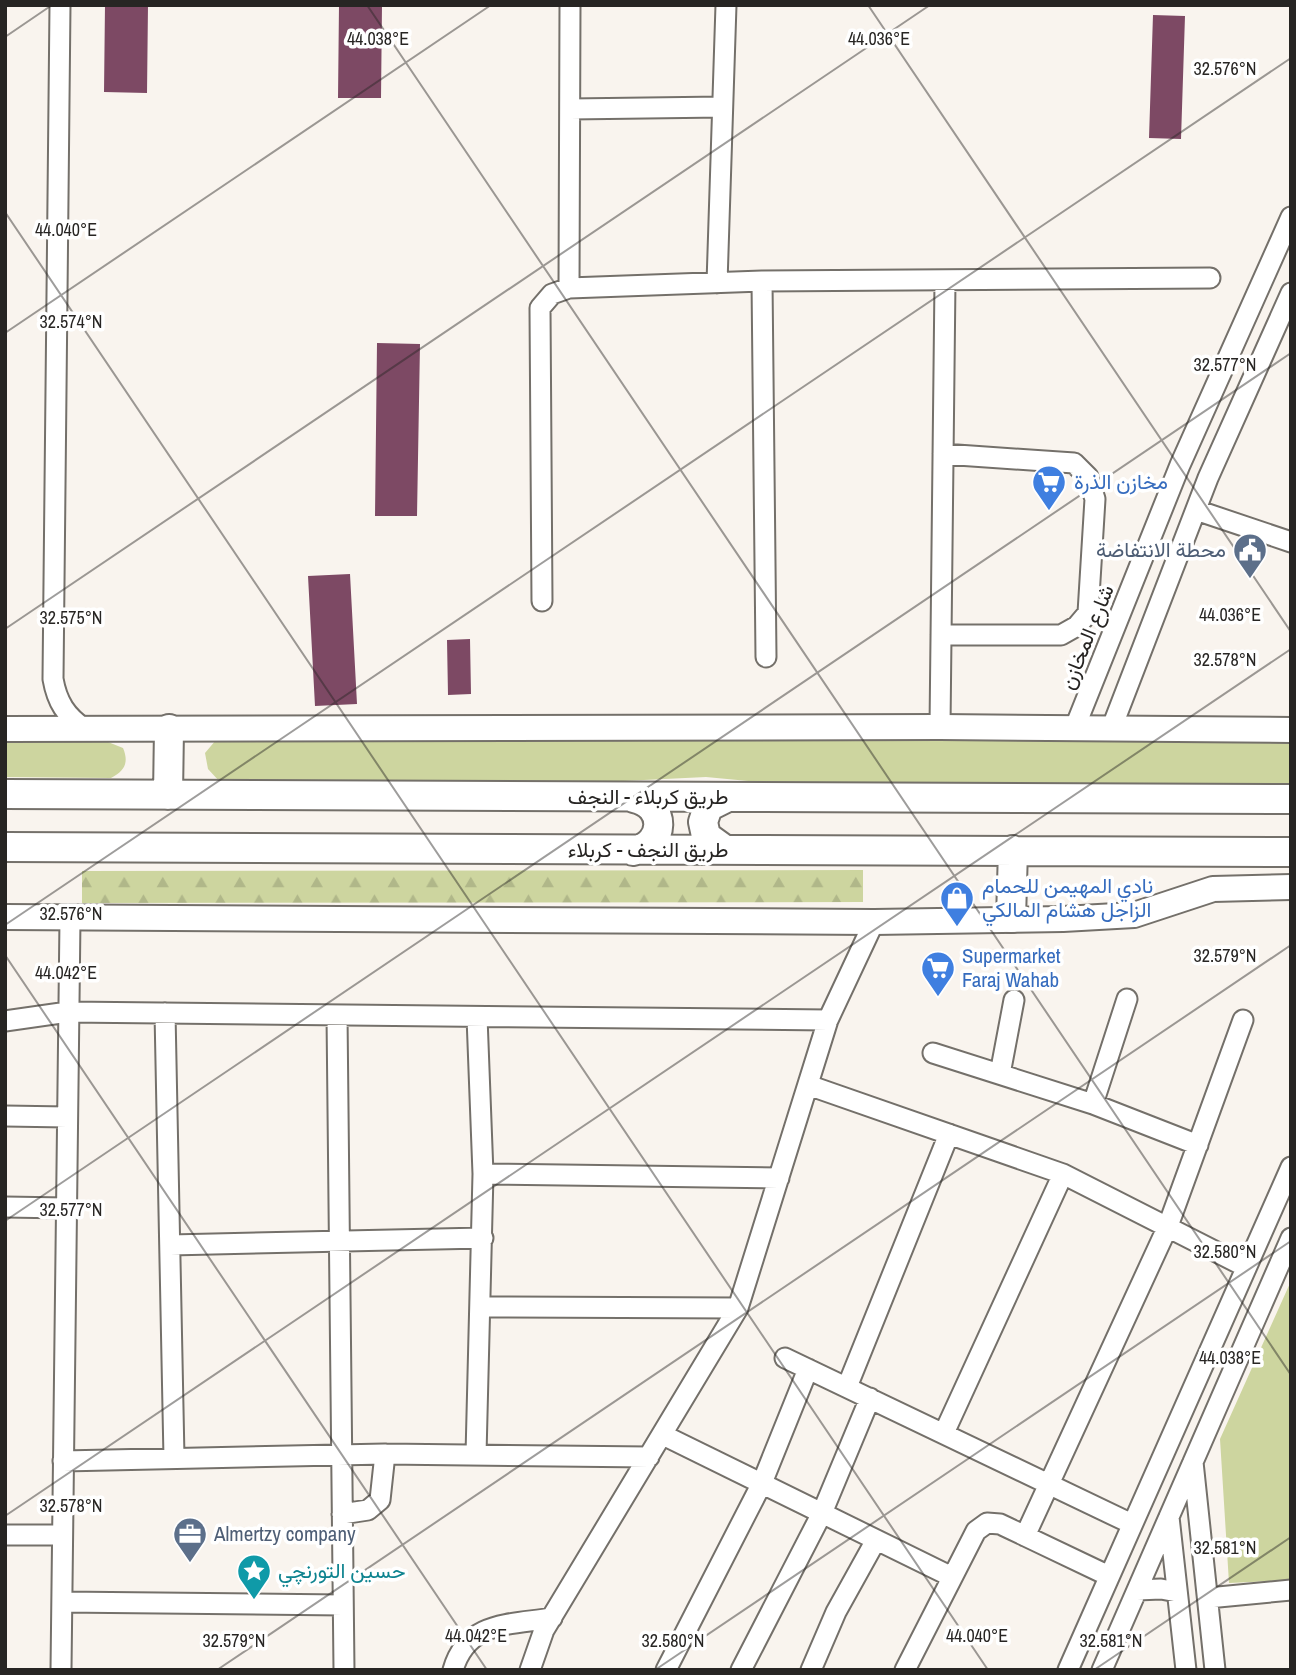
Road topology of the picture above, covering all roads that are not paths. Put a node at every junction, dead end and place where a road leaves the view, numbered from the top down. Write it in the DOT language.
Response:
graph roads {
  1 [pos="60,5"];
  2 [pos="570,5"];
  3 [pos="726,5"];
  4 [pos="722,107"];
  5 [pos="570,108"];
  6 [pos="1291,217"];
  7 [pos="1210,278"];
  8 [pos="762,281"];
  9 [pos="945,281"];
  10 [pos="717,283"];
  11 [pos="569,288"];
  12 [pos="1291,293"];
  13 [pos="943,454"];
  14 [pos="1196,510"];
  15 [pos="1291,542"];
  16 [pos="1138,573"];
  17 [pos="1167,584"];
  18 [pos="542,601"];
  19 [pos="1125,604"];
  20 [pos="1155,616"];
  21 [pos="941,635"];
  22 [pos="766,657"];
  23 [pos="940,727"];
  24 [pos="1075,727"];
  25 [pos="1112,727"];
  26 [pos="5,729"];
  27 [pos="85,729"];
  28 [pos="169,729"];
  29 [pos="1291,730"];
  30 [pos="5,794"];
  31 [pos="168,795"];
  32 [pos="728,797"];
  33 [pos="634,798"];
  34 [pos="1291,799"];
  35 [pos="5,847"];
  36 [pos="724,849"];
  37 [pos="633,850"];
  38 [pos="1013,850"];
  39 [pos="1291,852"];
  40 [pos="1291,887"];
  41 [pos="5,917"];
  42 [pos="1011,918"];
  43 [pos="70,919"];
  44 [pos="874,922"];
  45 [pos="1127,999"];
  46 [pos="1014,1000"];
  47 [pos="68,1012"];
  48 [pos="165,1013"];
  49 [pos="337,1015"];
  50 [pos="478,1017"];
  51 [pos="828,1020"];
  52 [pos="1242,1020"];
  53 [pos="5,1021"];
  54 [pos="933,1053"];
  55 [pos="1000,1074"];
  56 [pos="808,1085"];
  57 [pos="1093,1104"];
  58 [pos="5,1116"];
  59 [pos="67,1116"];
  60 [pos="949,1134"];
  61 [pos="1198,1145"];
  62 [pos="1291,1167"];
  63 [pos="483,1174"];
  64 [pos="1063,1174"];
  65 [pos="779,1178"];
  66 [pos="5,1207"];
  67 [pos="66,1208"];
  68 [pos="1168,1226"];
  69 [pos="483,1238"];
  70 [pos="1291,1238"];
  71 [pos="341,1241"];
  72 [pos="170,1245"];
  73 [pos="1246,1267"];
  74 [pos="481,1307"];
  75 [pos="738,1308"];
  76 [pos="785,1358"];
  77 [pos="808,1368"];
  78 [pos="847,1387"];
  79 [pos="870,1398"];
  80 [pos="944,1433"];
  81 [pos="663,1435"];
  82 [pos="341,1454"];
  83 [pos="385,1454"];
  84 [pos="476,1455"];
  85 [pos="649,1457"];
  86 [pos="174,1458"];
  87 [pos="63,1461"];
  88 [pos="1193,1462"];
  89 [pos="1048,1482"];
  90 [pos="762,1483"];
  91 [pos="822,1513"];
  92 [pos="342,1514"];
  93 [pos="1169,1516"];
  94 [pos="1132,1524"];
  95 [pos="5,1535"];
  96 [pos="62,1535"];
  97 [pos="1025,1536"];
  98 [pos="876,1540"];
  99 [pos="1204,1562"];
  100 [pos="1174,1567"];
  101 [pos="1109,1576"];
  102 [pos="952,1577"];
  103 [pos="1137,1590"];
  104 [pos="1291,1590"];
  105 [pos="1177,1592"];
  106 [pos="1208,1598"];
  107 [pos="62,1602"];
  108 [pos="343,1605"];
  109 [pos="552,1618"];
  110 [pos="61,1670"];
  111 [pos="344,1670"];
  112 [pos="453,1670"];
  113 [pos="530,1670"];
  114 [pos="666,1670"];
  115 [pos="741,1670"];
  116 [pos="811,1670"];
  117 [pos="905,1670"];
  118 [pos="1068,1670"];
  119 [pos="1102,1670"];
  120 [pos="1186,1670"];
  121 [pos="1215,1670"];
  1 -- 27 [label="street"];
  2 -- 5 [label="street"];
  3 -- 4 [label="street"];
  4 -- 5 [label="street"];
  4 -- 10 [label="street"];
  5 -- 11 [label="street"];
  6 -- 16 [label="street, شارع المخازن"];
  7 -- 9 [label="street"];
  8 -- 9 [label="street"];
  8 -- 10 [label="street"];
  8 -- 22 [label="street"];
  9 -- 13 [label="street"];
  10 -- 11 [label="street"];
  11 -- 18 [label="street"];
  12 -- 14 [label="street"];
  13 -- 21 [label="street"];
  13 -- 21 [label="street"];
  14 -- 15 [label="street"];
  14 -- 17 [label="street"];
  16 -- 17 [label="street"];
  16 -- 19 [label="street, شارع المخازن"];
  17 -- 20 [label="street"];
  19 -- 20 [label="street"];
  19 -- 24 [label="street, شارع المخازن"];
  20 -- 25 [label="street"];
  21 -- 23 [label="street"];
  23 -- 24 [label="main road"];
  23 -- 28 [label="main road"];
  24 -- 25 [label="main road"];
  25 -- 29 [label="main road"];
  26 -- 27 [label="main road"];
  27 -- 28 [label="main road"];
  28 -- 31 [label="highway"];
  30 -- 31 [label="highway, طريق كربلاء - النجف"];
  31 -- 33 [label="highway, طريق كربلاء - النجف"];
  32 -- 33 [label="highway, طريق كربلاء - النجف"];
  32 -- 34 [label="highway, طريق كربلاء - النجف"];
  32 -- 36 [label="highway"];
  33 -- 37 [label="highway"];
  35 -- 37 [label="highway, طريق النجف - كربلاء"];
  36 -- 37 [label="highway, طريق النجف - كربلاء"];
  36 -- 38 [label="highway, طريق النجف - كربلاء"];
  38 -- 39 [label="highway, طريق النجف - كربلاء"];
  38 -- 42 [label="highway"];
  40 -- 42 [label="main road"];
  41 -- 43 [label="main road"];
  42 -- 44 [label="main road"];
  43 -- 44 [label="main road"];
  43 -- 47 [label="street"];
  44 -- 51 [label="street"];
  45 -- 57 [label="street"];
  46 -- 55 [label="street"];
  47 -- 48 [label="street"];
  47 -- 53 [label="street"];
  47 -- 59 [label="street"];
  48 -- 49 [label="street"];
  48 -- 72 [label="street"];
  49 -- 50 [label="street"];
  49 -- 71 [label="street"];
  50 -- 51 [label="street"];
  50 -- 63 [label="street"];
  51 -- 56 [label="street"];
  52 -- 61 [label="street"];
  54 -- 55 [label="street"];
  55 -- 57 [label="street"];
  56 -- 60 [label="street"];
  56 -- 65 [label="street"];
  57 -- 61 [label="street"];
  58 -- 59 [label="street"];
  59 -- 67 [label="street"];
  60 -- 64 [label="street"];
  60 -- 78 [label="street"];
  61 -- 68 [label="street"];
  62 -- 73 [label="street"];
  63 -- 65 [label="street"];
  63 -- 69 [label="street"];
  64 -- 68 [label="street"];
  64 -- 80 [label="street"];
  65 -- 75 [label="street"];
  66 -- 67 [label="street"];
  67 -- 87 [label="street"];
  68 -- 73 [label="street"];
  68 -- 89 [label="street"];
  69 -- 71 [label="street"];
  69 -- 74 [label="street"];
  70 -- 88 [label="street"];
  71 -- 72 [label="street"];
  71 -- 82 [label="street"];
  72 -- 86 [label="street"];
  73 -- 94 [label="street"];
  74 -- 75 [label="street"];
  74 -- 84 [label="street"];
  75 -- 81 [label="street"];
  76 -- 77 [label="street"];
  77 -- 78 [label="street"];
  77 -- 90 [label="street"];
  78 -- 79 [label="street"];
  79 -- 80 [label="street"];
  79 -- 91 [label="street"];
  80 -- 89 [label="street"];
  81 -- 85 [label="street"];
  81 -- 90 [label="street"];
  82 -- 83 [label="street"];
  82 -- 86 [label="street"];
  82 -- 92 [label="street"];
  83 -- 84 [label="street"];
  83 -- 92 [label="street"];
  84 -- 85 [label="street"];
  85 -- 109 [label="street"];
  86 -- 87 [label="street"];
  87 -- 96 [label="street"];
  88 -- 93 [label="street"];
  88 -- 99 [label="street"];
  89 -- 94 [label="street"];
  89 -- 97 [label="street"];
  90 -- 91 [label="street"];
  90 -- 114 [label="street"];
  91 -- 98 [label="street"];
  91 -- 115 [label="street"];
  92 -- 108 [label="street"];
  93 -- 100 [label="street"];
  93 -- 103 [label="street"];
  94 -- 101 [label="street"];
  95 -- 96 [label="street"];
  96 -- 107 [label="street"];
  97 -- 101 [label="street"];
  97 -- 102 [label="street"];
  98 -- 102 [label="street"];
  98 -- 116 [label="street"];
  99 -- 100 [label="street"];
  99 -- 106 [label="street"];
  100 -- 105 [label="street"];
  101 -- 118 [label="street"];
  102 -- 117 [label="street"];
  103 -- 105 [label="street"];
  103 -- 119 [label="street"];
  104 -- 106 [label="street"];
  105 -- 120 [label="street"];
  106 -- 121 [label="street"];
  107 -- 108 [label="street"];
  107 -- 110 [label="street"];
  108 -- 111 [label="street"];
  109 -- 112 [label="street"];
  109 -- 113 [label="street"];
}
